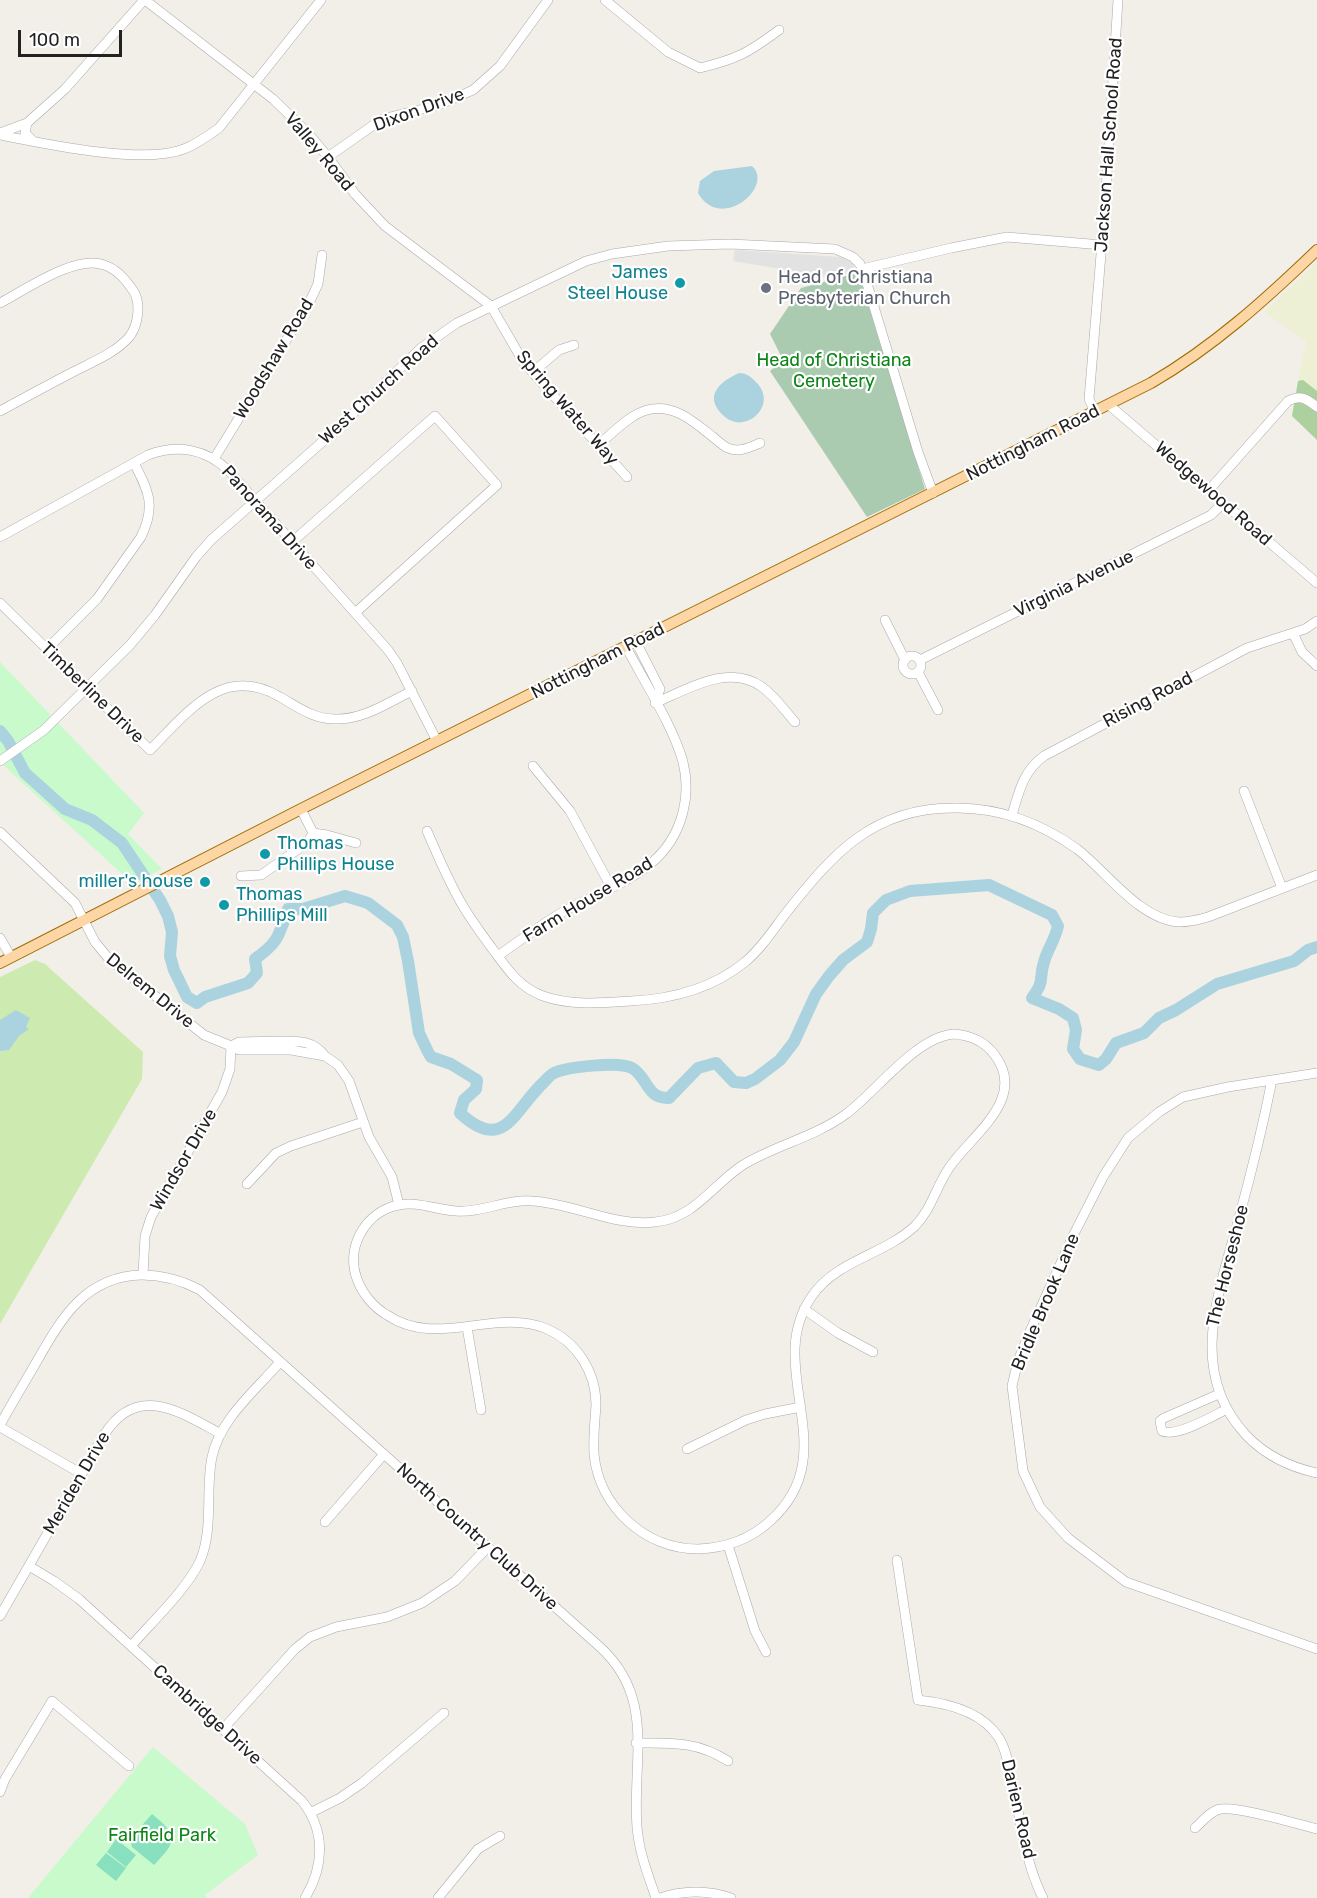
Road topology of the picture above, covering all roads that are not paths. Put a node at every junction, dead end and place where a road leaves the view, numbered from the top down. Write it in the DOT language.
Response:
graph roads {
  1 [pos="144,0"];
  2 [pos="321,0"];
  3 [pos="548,0"];
  4 [pos="605,0"];
  5 [pos="1118,0"];
  6 [pos="779,30"];
  7 [pos="254,84"];
  8 [pos="27,123"];
  9 [pos="0,134"];
  10 [pos="35,142"];
  11 [pos="328,157"];
  12 [pos="1102,245"];
  13 [pos="1317,250"];
  14 [pos="322,255"];
  15 [pos="862,269"];
  16 [pos="0,303"];
  17 [pos="491,306"];
  18 [pos="574,345"];
  19 [pos="533,372"];
  20 [pos="1109,405"];
  21 [pos="1317,407"];
  22 [pos="0,411"];
  23 [pos="1095,412"];
  24 [pos="760,443"];
  25 [pos="598,445"];
  26 [pos="214,459"];
  27 [pos="134,463"];
  28 [pos="627,477"];
  29 [pos="1209,490"];
  30 [pos="933,493"];
  31 [pos="255,500"];
  32 [pos="1223,503"];
  33 [pos="0,537"];
  34 [pos="292,542"];
  35 [pos="1317,583"];
  36 [pos="0,603"];
  37 [pos="355,613"];
  38 [pos="885,620"];
  39 [pos="1317,621"];
  40 [pos="1293,633"];
  41 [pos="631,645"];
  42 [pos="47,649"];
  43 [pos="905,660"];
  44 [pos="920,660"];
  45 [pos="1317,666"];
  46 [pos="918,672"];
  47 [pos="87,688"];
  48 [pos="412,692"];
  49 [pos="655,703"];
  50 [pos="938,710"];
  51 [pos="795,722"];
  52 [pos="437,741"];
  53 [pos="4,758"];
  54 [pos="533,766"];
  55 [pos="1244,791"];
  56 [pos="301,809"];
  57 [pos="1012,815"];
  58 [pos="427,831"];
  59 [pos="0,832"];
  60 [pos="313,833"];
  61 [pos="356,843"];
  62 [pos="1317,874"];
  63 [pos="241,876"];
  64 [pos="611,887"];
  65 [pos="1282,888"];
  66 [pos="83,920"];
  67 [pos="0,938"];
  68 [pos="498,956"];
  69 [pos="11,957"];
  70 [pos="0,963"];
  71 [pos="231,1046"];
  72 [pos="1317,1072"];
  73 [pos="1272,1080"];
  74 [pos="363,1122"];
  75 [pos="247,1184"];
  76 [pos="399,1204"];
  77 [pos="143,1275"];
  78 [pos="804,1309"];
  79 [pos="467,1327"];
  80 [pos="873,1352"];
  81 [pos="280,1362"];
  82 [pos="1219,1394"];
  83 [pos="801,1407"];
  84 [pos="1227,1409"];
  85 [pos="481,1410"];
  86 [pos="0,1426"];
  87 [pos="221,1434"];
  88 [pos="687,1449"];
  89 [pos="384,1454"];
  90 [pos="1317,1473"];
  91 [pos="82,1474"];
  92 [pos="325,1522"];
  93 [pos="728,1545"];
  94 [pos="488,1547"];
  95 [pos="897,1560"];
  96 [pos="29,1566"];
  97 [pos="0,1616"];
  98 [pos="131,1646"];
  99 [pos="1317,1649"];
  100 [pos="766,1652"];
  101 [pos="444,1713"];
  102 [pos="223,1729"];
  103 [pos="636,1743"];
  104 [pos="728,1761"];
  105 [pos="129,1766"];
  106 [pos="0,1792"];
  107 [pos="310,1813"];
  108 [pos="1195,1828"];
  109 [pos="1317,1829"];
  110 [pos="500,1836"];
  111 [pos="305,1898"];
  112 [pos="438,1898"];
  113 [pos="658,1898"];
  114 [pos="731,1898"];
  115 [pos="1043,1898"];
  1 -- 7 [label="street, Valley Road"];
  1 -- 8 [label="street"];
  2 -- 7 [label="street"];
  3 -- 11 [label="street, Dixon Drive"];
  4 -- 6 [label="street"];
  5 -- 12 [label="street, Jackson Hall School Road"];
  7 -- 10 [label="street"];
  7 -- 11 [label="street, Valley Road"];
  8 -- 9 [label="street"];
  8 -- 10 [label="street"];
  9 -- 10 [label="street"];
  11 -- 17 [label="street, Valley Road"];
  12 -- 15 [label="street"];
  12 -- 23 [label="street, Jackson Hall School Road"];
  13 -- 20 [label="main road, Nottingham Road"];
  14 -- 26 [label="street, Woodshaw Road"];
  15 -- 17 [label="street, West Church Road"];
  15 -- 30 [label="street"];
  16 -- 22 [label="street"];
  17 -- 19 [label="street, Spring Water Way"];
  17 -- 31 [label="street, West Church Road"];
  18 -- 19 [label="street"];
  19 -- 25 [label="street, Spring Water Way"];
  20 -- 23 [label="main road, Nottingham Road"];
  20 -- 29 [label="street, Wedgewood Road"];
  21 -- 29 [label="street"];
  23 -- 30 [label="main road, Nottingham Road"];
  24 -- 25 [label="street"];
  25 -- 28 [label="street, Spring Water Way"];
  26 -- 27 [label="street, Panorama Drive"];
  26 -- 31 [label="street, Panorama Drive"];
  27 -- 33 [label="street, Panorama Drive"];
  27 -- 42 [label="street"];
  29 -- 32 [label="street, Wedgewood Road"];
  30 -- 41 [label="main road, Nottingham Road"];
  31 -- 34 [label="street, Panorama Drive"];
  31 -- 47 [label="street, West Church Road"];
  32 -- 35 [label="street, Wedgewood Road"];
  32 -- 44 [label="street, Virginia Avenue"];
  34 -- 37 [label="street, Panorama Drive"];
  34 -- 37 [label="street"];
  36 -- 42 [label="street, Timberline Drive"];
  37 -- 48 [label="street, Panorama Drive"];
  38 -- 43 [label="street"];
  39 -- 40 [label="street, Rising Road"];
  40 -- 45 [label="street"];
  40 -- 57 [label="street, Rising Road"];
  41 -- 49 [label="street, Farm House Road"];
  41 -- 52 [label="main road, Nottingham Road"];
  42 -- 47 [label="street, Timberline Drive"];
  43 -- 44 [label="street, Virginia Avenue"];
  43 -- 46 [label="street"];
  44 -- 46 [label="street"];
  46 -- 50 [label="street"];
  47 -- 48 [label="street, Timberline Drive"];
  47 -- 53 [label="street, West Church Road"];
  48 -- 52 [label="street, Panorama Drive"];
  49 -- 51 [label="street"];
  49 -- 64 [label="street, Farm House Road"];
  52 -- 56 [label="main road, Nottingham Road"];
  54 -- 64 [label="street"];
  55 -- 65 [label="street"];
  56 -- 60 [label="street"];
  56 -- 66 [label="main road, Nottingham Road"];
  57 -- 65 [label="street"];
  57 -- 68 [label="street"];
  58 -- 68 [label="street"];
  59 -- 66 [label="street, Delrem Drive"];
  60 -- 61 [label="street"];
  60 -- 63 [label="street"];
  62 -- 65 [label="street"];
  64 -- 68 [label="street, Farm House Road"];
  66 -- 69 [label="main road, Nottingham Road"];
  66 -- 71 [label="street, Delrem Drive"];
  67 -- 69 [label="street"];
  69 -- 70 [label="main road, Nottingham Road"];
  71 -- 74 [label="street"];
  71 -- 77 [label="street, Windsor Drive"];
  72 -- 73 [label="street, Bridle Brook Lane"];
  73 -- 82 [label="street, The Horseshoe"];
  73 -- 99 [label="street, Bridle Brook Lane"];
  74 -- 75 [label="street"];
  74 -- 76 [label="street"];
  76 -- 78 [label="street"];
  76 -- 79 [label="street"];
  77 -- 81 [label="street, North Country Club Drive"];
  77 -- 86 [label="street, North Country Club Drive"];
  78 -- 80 [label="street"];
  78 -- 83 [label="street"];
  79 -- 85 [label="street"];
  79 -- 93 [label="street"];
  81 -- 87 [label="street"];
  81 -- 89 [label="street, North Country Club Drive"];
  82 -- 84 [label="street, The Horseshoe"];
  82 -- 84 [label="street"];
  83 -- 88 [label="street"];
  83 -- 93 [label="street"];
  84 -- 90 [label="street, The Horseshoe"];
  86 -- 91 [label="street"];
  87 -- 91 [label="street, Meriden Drive"];
  87 -- 98 [label="street"];
  89 -- 92 [label="street"];
  89 -- 94 [label="street, North Country Club Drive"];
  91 -- 96 [label="street, Meriden Drive"];
  93 -- 100 [label="street"];
  94 -- 102 [label="street"];
  94 -- 103 [label="street, North Country Club Drive"];
  95 -- 115 [label="street, Darien Road"];
  96 -- 97 [label="street, Meriden Drive"];
  96 -- 98 [label="street, Cambridge Drive"];
  98 -- 102 [label="street, Cambridge Drive"];
  101 -- 107 [label="street"];
  102 -- 107 [label="street, Cambridge Drive"];
  103 -- 104 [label="street"];
  103 -- 113 [label="street, North Country Club Drive"];
  105 -- 106 [label="street"];
  107 -- 111 [label="street, Cambridge Drive"];
  108 -- 109 [label="street"];
  110 -- 112 [label="street"];
  113 -- 114 [label="street"];
}
